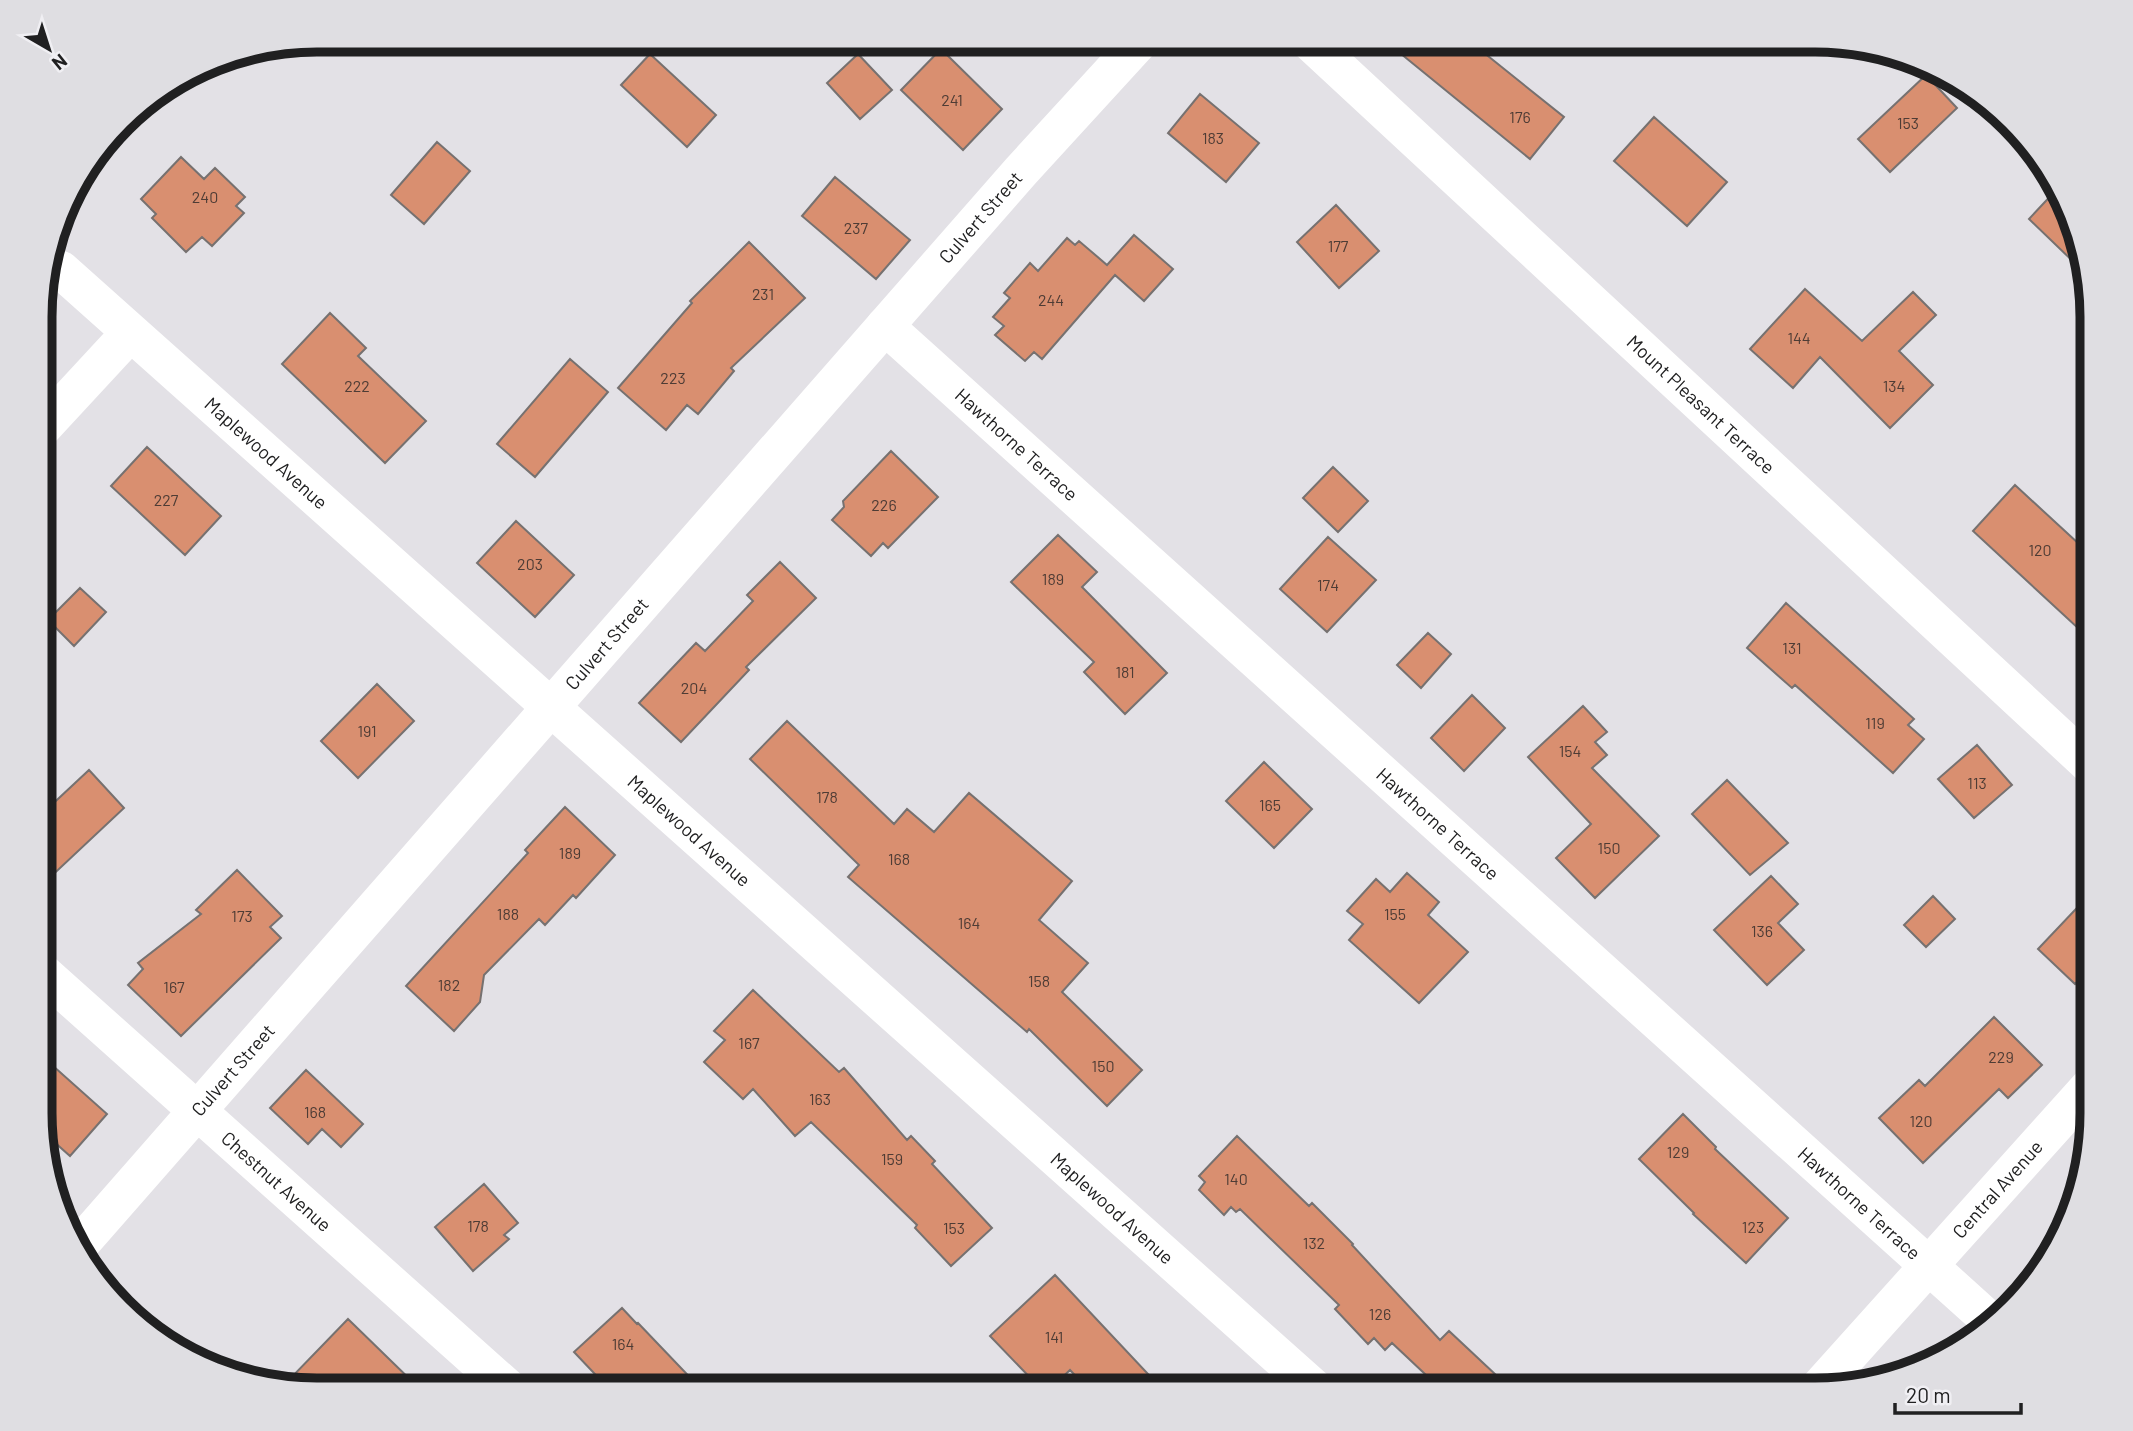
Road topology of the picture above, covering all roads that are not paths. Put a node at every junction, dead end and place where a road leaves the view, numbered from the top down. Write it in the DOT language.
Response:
graph roads {
  1 [pos="1130,52"];
  2 [pos="1321,52"];
  3 [pos="61,270"];
  4 [pos="885,327"];
  5 [pos="130,332"];
  6 [pos="52,417"];
  7 [pos="549,708"];
  8 [pos="2080,756"];
  9 [pos="52,981"];
  10 [pos="2080,1097"];
  11 [pos="198,1112"];
  12 [pos="85,1239"];
  13 [pos="1928,1267"];
  14 [pos="1985,1317"];
  15 [pos="496,1378"];
  16 [pos="1303,1378"];
  17 [pos="1828,1378"];
  1 -- 4 [label="street, Culvert Street"];
  2 -- 8 [label="street, Mount Pleasant Terrace"];
  3 -- 5 [label="street, Maplewood Avenue"];
  4 -- 7 [label="street, Culvert Street"];
  4 -- 13 [label="street, Hawthorne Terrace"];
  5 -- 6 [label="street"];
  5 -- 7 [label="street, Maplewood Avenue"];
  7 -- 11 [label="street, Culvert Street"];
  7 -- 16 [label="street, Maplewood Avenue"];
  9 -- 11 [label="street, Chestnut Avenue"];
  10 -- 13 [label="street, Central Avenue"];
  11 -- 12 [label="street, Culvert Street"];
  11 -- 15 [label="street, Chestnut Avenue"];
  13 -- 14 [label="street, Hawthorne Terrace"];
  13 -- 17 [label="street, Central Avenue"];
}
